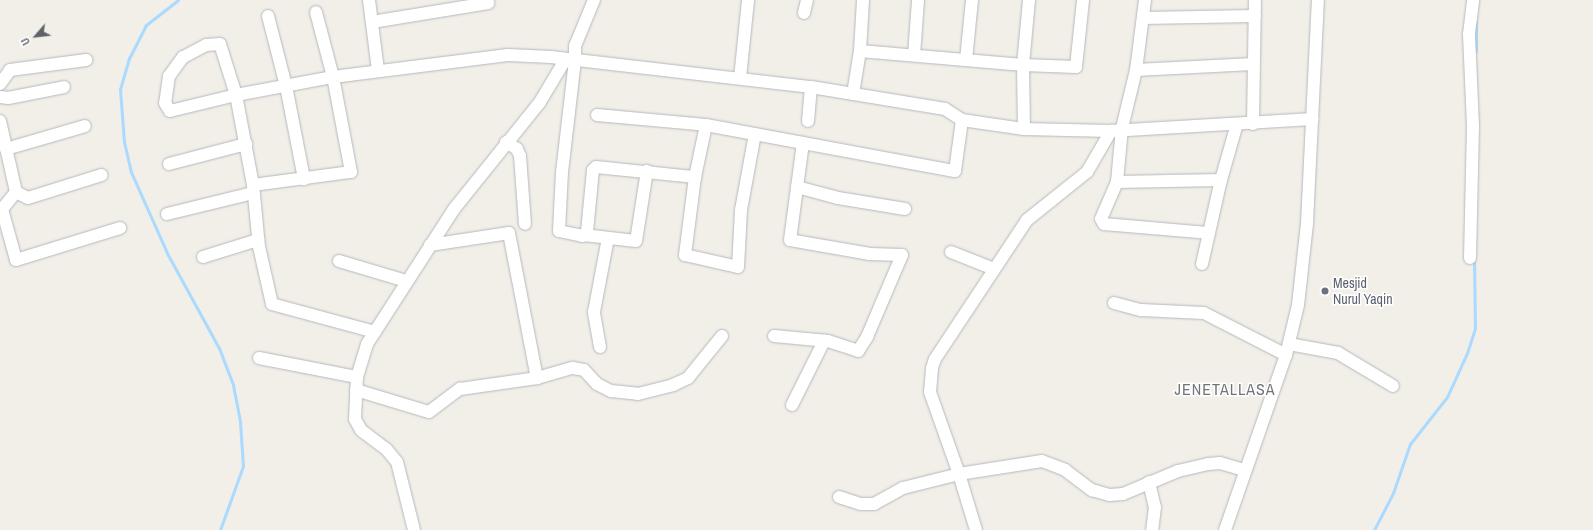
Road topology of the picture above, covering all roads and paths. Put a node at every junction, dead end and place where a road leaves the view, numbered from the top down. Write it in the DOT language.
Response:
graph roads {
  1 [pos="369,0"];
  2 [pos="594,0"];
  3 [pos="748,0"];
  4 [pos="806,0"];
  5 [pos="863,0"];
  6 [pos="918,0"];
  7 [pos="972,0"];
  8 [pos="1029,0"];
  9 [pos="1083,0"];
  10 [pos="1145,0"];
  11 [pos="1255,0"];
  12 [pos="1318,0"];
  13 [pos="1473,0"];
  14 [pos="488,3"];
  15 [pos="316,12"];
  16 [pos="804,13"];
  17 [pos="268,16"];
  18 [pos="1255,16"];
  19 [pos="1143,18"];
  20 [pos="372,22"];
  21 [pos="860,51"];
  22 [pos="914,55"];
  23 [pos="86,60"];
  24 [pos="570,60"];
  25 [pos="966,60"];
  26 [pos="1253,64"];
  27 [pos="1023,65"];
  28 [pos="378,70"];
  29 [pos="1136,70"];
  30 [pos="333,77"];
  31 [pos="740,78"];
  32 [pos="0,84"];
  33 [pos="286,86"];
  34 [pos="64,87"];
  35 [pos="811,88"];
  36 [pos="853,94"];
  37 [pos="236,95"];
  38 [pos="0,96"];
  39 [pos="597,115"];
  40 [pos="1313,119"];
  41 [pos="962,120"];
  42 [pos="0,121"];
  43 [pos="808,121"];
  44 [pos="1237,124"];
  45 [pos="1253,124"];
  46 [pos="706,125"];
  47 [pos="85,126"];
  48 [pos="1024,129"];
  49 [pos="1116,130"];
  50 [pos="754,134"];
  51 [pos="506,142"];
  52 [pos="803,143"];
  53 [pos="246,144"];
  54 [pos="6,149"];
  55 [pos="169,164"];
  56 [pos="647,171"];
  57 [pos="102,175"];
  58 [pos="695,177"];
  59 [pos="304,179"];
  60 [pos="1221,180"];
  61 [pos="1117,182"];
  62 [pos="797,187"];
  63 [pos="253,189"];
  64 [pos="16,192"];
  65 [pos="905,209"];
  66 [pos="168,214"];
  67 [pos="525,224"];
  68 [pos="120,228"];
  69 [pos="1208,233"];
  70 [pos="584,235"];
  71 [pos="608,238"];
  72 [pos="258,240"];
  73 [pos="430,245"];
  74 [pos="950,252"];
  75 [pos="203,257"];
  76 [pos="1470,258"];
  77 [pos="339,261"];
  78 [pos="1202,264"];
  79 [pos="994,270"];
  80 [pos="406,281"];
  81 [pos="1114,303"];
  82 [pos="375,332"];
  83 [pos="722,336"];
  84 [pos="774,336"];
  85 [pos="824,341"];
  86 [pos="600,347"];
  87 [pos="1287,349"];
  88 [pos="259,358"];
  89 [pos="357,377"];
  90 [pos="537,378"];
  91 [pos="1393,386"];
  92 [pos="356,390"];
  93 [pos="792,406"];
  94 [pos="1245,470"];
  95 [pos="959,474"];
  96 [pos="1148,482"];
  97 [pos="839,497"];
  98 [pos="414,530"];
  99 [pos="976,530"];
  100 [pos="1152,530"];
  101 [pos="1225,530"];
  1 -- 20 [label="street"];
  2 -- 24 [label="street"];
  3 -- 31 [label="street"];
  4 -- 16 [label="street"];
  5 -- 21 [label="street"];
  6 -- 22 [label="street"];
  7 -- 25 [label="street"];
  8 -- 27 [label="street"];
  9 -- 27 [label="street"];
  10 -- 19 [label="street"];
  11 -- 18 [label="street"];
  12 -- 40 [label="street"];
  13 -- 76 [label="street"];
  14 -- 20 [label="street"];
  15 -- 30 [label="street"];
  17 -- 33 [label="street"];
  18 -- 19 [label="street"];
  18 -- 26 [label="street"];
  19 -- 29 [label="street"];
  20 -- 28 [label="street"];
  21 -- 22 [label="street"];
  21 -- 36 [label="street"];
  22 -- 25 [label="street"];
  23 -- 32 [label="street"];
  24 -- 28 [label="street"];
  24 -- 31 [label="street"];
  24 -- 51 [label="street"];
  24 -- 70 [label="street"];
  25 -- 27 [label="street"];
  26 -- 29 [label="street"];
  26 -- 45 [label="street"];
  27 -- 48 [label="street"];
  28 -- 30 [label="street"];
  29 -- 49 [label="street"];
  30 -- 33 [label="street"];
  30 -- 59 [label="street"];
  31 -- 35 [label="street"];
  33 -- 37 [label="street"];
  33 -- 59 [label="street"];
  34 -- 38 [label="street"];
  35 -- 36 [label="street"];
  35 -- 43 [label="street"];
  36 -- 41 [label="street"];
  37 -- 37 [label="street"];
  37 -- 53 [label="street"];
  39 -- 46 [label="street"];
  40 -- 45 [label="street"];
  40 -- 87 [label="street"];
  41 -- 48 [label="street"];
  41 -- 52 [label="street"];
  42 -- 54 [label="street"];
  44 -- 45 [label="street"];
  44 -- 49 [label="street"];
  44 -- 60 [label="street"];
  46 -- 50 [label="street"];
  46 -- 58 [label="street"];
  47 -- 54 [label="street"];
  48 -- 49 [label="street"];
  49 -- 61 [label="street"];
  49 -- 79 [label="street"];
  50 -- 52 [label="street"];
  50 -- 58 [label="street"];
  51 -- 67 [label="street"];
  51 -- 73 [label="street"];
  52 -- 62 [label="street"];
  53 -- 55 [label="street"];
  53 -- 63 [label="street"];
  54 -- 64 [label="street"];
  56 -- 58 [label="street"];
  56 -- 70 [label="street"];
  56 -- 71 [label="street"];
  57 -- 64 [label="street"];
  59 -- 63 [label="street"];
  60 -- 61 [label="street"];
  60 -- 69 [label="street"];
  61 -- 69 [label="street"];
  62 -- 65 [label="street"];
  62 -- 85 [label="street"];
  63 -- 66 [label="street"];
  63 -- 72 [label="street"];
  64 -- 68 [label="street"];
  69 -- 78 [label="street"];
  70 -- 71 [label="street"];
  71 -- 86 [label="street"];
  72 -- 75 [label="street"];
  72 -- 82 [label="street"];
  73 -- 80 [label="street"];
  73 -- 90 [label="street"];
  74 -- 79 [label="street"];
  77 -- 80 [label="street"];
  79 -- 95 [label="street"];
  80 -- 82 [label="street"];
  81 -- 87 [label="street"];
  82 -- 89 [label="street"];
  83 -- 90 [label="street"];
  84 -- 85 [label="street"];
  85 -- 93 [label="street"];
  87 -- 91 [label="street"];
  87 -- 94 [label="street"];
  88 -- 89 [label="street"];
  89 -- 92 [label="street"];
  90 -- 92 [label="street"];
  92 -- 98 [label="street"];
  94 -- 96 [label="street"];
  94 -- 101 [label="street"];
  95 -- 96 [label="street"];
  95 -- 97 [label="street"];
  95 -- 99 [label="street"];
  96 -- 100 [label="street"];
}
